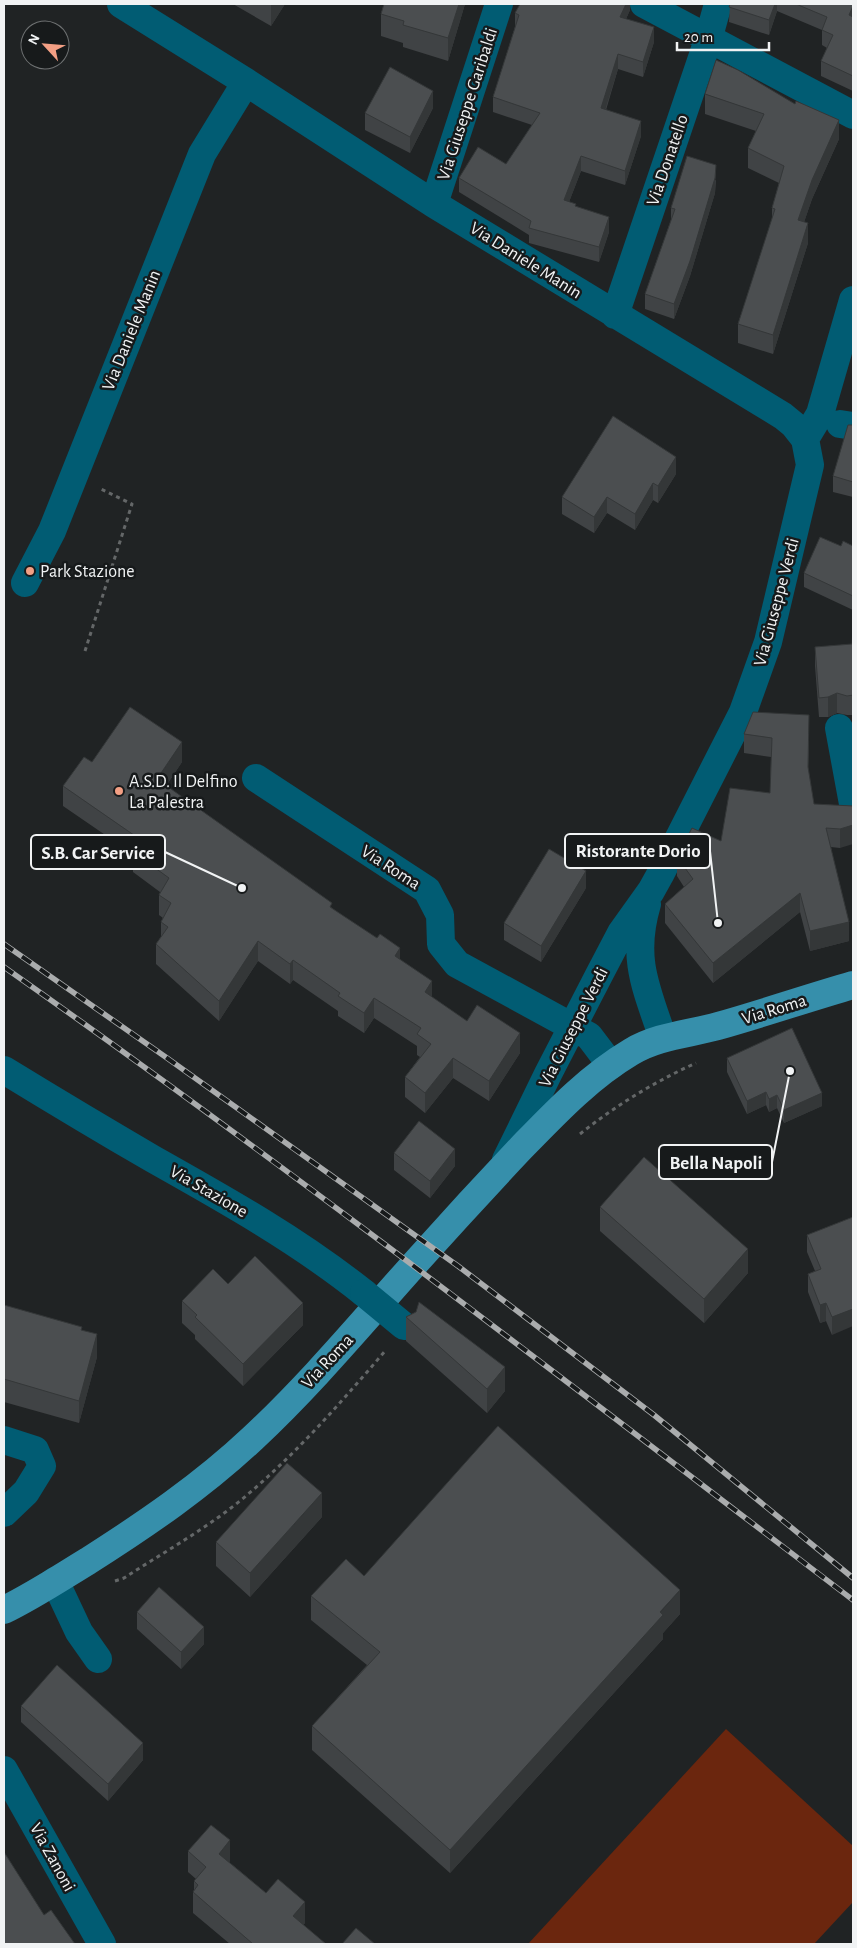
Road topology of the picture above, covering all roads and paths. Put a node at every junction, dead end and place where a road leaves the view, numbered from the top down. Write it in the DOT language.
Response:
graph roads {
  1 [pos="121,4"];
  2 [pos="499,4"];
  3 [pos="644,4"];
  4 [pos="718,4"];
  5 [pos="708,40"];
  6 [pos="246,82"];
  7 [pos="853,115"];
  8 [pos="434,204"];
  9 [pos="853,300"];
  10 [pos="615,315"];
  11 [pos="805,439"];
  12 [pos="73,476"];
  13 [pos="25,583"];
  14 [pos="85,651"];
  15 [pos="839,728"];
  16 [pos="256,778"];
  17 [pos="853,804"];
  18 [pos="651,891"];
  19 [pos="853,985"];
  20 [pos="572,1026"];
  21 [pos="663,1038"];
  22 [pos="697,1062"];
  23 [pos="611,1065"];
  24 [pos="4,1070"];
  25 [pos="579,1134"];
  26 [pos="503,1167"];
  27 [pos="404,1326"];
  28 [pos="4,1440"];
  29 [pos="4,1513"];
  30 [pos="55,1581"];
  31 [pos="4,1610"];
  32 [pos="98,1658"];
  33 [pos="4,1770"];
  34 [pos="102,1944"];
  1 -- 6 [label="street, Via Daniele Manin"];
  2 -- 8 [label="street, Via Giuseppe Garibaldi"];
  3 -- 5 [label="street"];
  4 -- 5 [label="street, Via Donatello"];
  5 -- 7 [label="street"];
  5 -- 10 [label="street, Via Donatello"];
  6 -- 8 [label="street, Via Daniele Manin"];
  6 -- 12 [label="street, Via Daniele Manin"];
  8 -- 10 [label="street, Via Daniele Manin"];
  9 -- 11 [label="street"];
  10 -- 11 [label="street, Via Daniele Manin"];
  11 -- 18 [label="street, Via Giuseppe Verdi"];
  12 -- 13 [label="street, Via Daniele Manin"];
  12 -- 14 [label="path"];
  15 -- 17 [label="street"];
  16 -- 20 [label="street, Via Roma"];
  18 -- 20 [label="street, Via Giuseppe Verdi"];
  18 -- 21 [label="street, Via Giuseppe Verdi"];
  19 -- 21 [label="main road, Via Roma"];
  20 -- 23 [label="street, Via Roma"];
  20 -- 26 [label="street, Via Giuseppe Verdi"];
  21 -- 23 [label="main road, Via Roma"];
  22 -- 25 [label="path"];
  23 -- 26 [label="main road, Via Roma"];
  24 -- 27 [label="street, Via Stazione, bridge"];
  26 -- 30 [label="main road, Via Roma"];
  28 -- 29 [label="street"];
  30 -- 31 [label="main road, Via Roma"];
  30 -- 32 [label="street"];
  33 -- 34 [label="street, Via Zanoni"];
}
